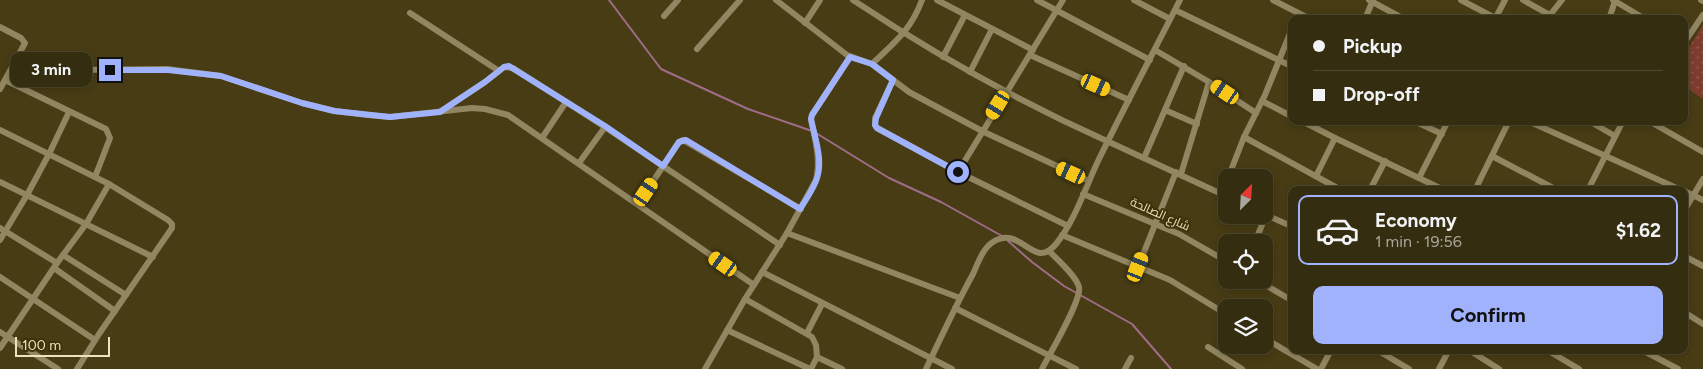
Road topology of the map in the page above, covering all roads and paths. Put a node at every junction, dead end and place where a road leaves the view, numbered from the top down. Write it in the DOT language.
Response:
graph roads {
  1 [pos="678,0"];
  2 [pos="740,0"];
  3 [pos="776,0"];
  4 [pos="820,0"];
  5 [pos="853,0"];
  6 [pos="922,0"];
  7 [pos="937,0"];
  8 [pos="1037,0"];
  9 [pos="1064,0"];
  10 [pos="1134,0"];
  11 [pos="1180,0"];
  12 [pos="1273,0"];
  13 [pos="1461,0"];
  14 [pos="1505,0"];
  15 [pos="1523,0"];
  16 [pos="1562,0"];
  17 [pos="1371,1"];
  18 [pos="1614,1"];
  19 [pos="1175,10"];
  20 [pos="1057,11"];
  21 [pos="410,13"];
  22 [pos="965,15"];
  23 [pos="1296,15"];
  24 [pos="1366,15"];
  25 [pos="1397,15"];
  26 [pos="1490,15"];
  27 [pos="1498,15"];
  28 [pos="1550,15"];
  29 [pos="1610,15"];
  30 [pos="1638,15"];
  31 [pos="1703,15"];
  32 [pos="664,16"];
  33 [pos="1170,19"];
  34 [pos="805,23"];
  35 [pos="0,27"];
  36 [pos="992,29"];
  37 [pos="904,34"];
  38 [pos="1688,36"];
  39 [pos="1288,39"];
  40 [pos="697,49"];
  41 [pos="1156,50"];
  42 [pos="21,53"];
  43 [pos="1031,53"];
  44 [pos="850,57"];
  45 [pos="943,57"];
  46 [pos="1150,60"];
  47 [pos="1280,61"];
  48 [pos="872,64"];
  49 [pos="1288,65"];
  50 [pos="1184,66"];
  51 [pos="499,71"];
  52 [pos="970,72"];
  53 [pos="5,80"];
  54 [pos="893,80"];
  55 [pos="1210,82"];
  56 [pos="0,89"];
  57 [pos="1006,92"];
  58 [pos="1130,100"];
  59 [pos="1262,101"];
  60 [pos="566,102"];
  61 [pos="1165,110"];
  62 [pos="69,112"];
  63 [pos="440,112"];
  64 [pos="1256,113"];
  65 [pos="1288,114"];
  66 [pos="1197,124"];
  67 [pos="1310,125"];
  68 [pos="1423,125"];
  69 [pos="1446,125"];
  70 [pos="1507,125"];
  71 [pos="1537,125"];
  72 [pos="1596,125"];
  73 [pos="1621,125"];
  74 [pos="1656,125"];
  75 [pos="605,126"];
  76 [pos="0,130"];
  77 [pos="982,131"];
  78 [pos="1442,134"];
  79 [pos="1615,136"];
  80 [pos="1244,137"];
  81 [pos="542,138"];
  82 [pos="1335,138"];
  83 [pos="1108,142"];
  84 [pos="1703,152"];
  85 [pos="49,154"];
  86 [pos="1492,156"];
  87 [pos="1605,157"];
  88 [pos="1144,158"];
  89 [pos="1385,161"];
  90 [pos="579,163"];
  91 [pos="663,166"];
  92 [pos="1232,169"];
  93 [pos="958,172"];
  94 [pos="1178,173"];
  95 [pos="1316,176"];
  96 [pos="95,177"];
  97 [pos="1419,178"];
  98 [pos="1703,179"];
  99 [pos="1089,181"];
  100 [pos="0,182"];
  101 [pos="109,184"];
  102 [pos="1333,186"];
  103 [pos="1372,186"];
  104 [pos="1436,186"];
  105 [pos="1477,186"];
  106 [pos="1549,186"];
  107 [pos="1590,186"];
  108 [pos="1671,186"];
  109 [pos="1218,192"];
  110 [pos="1688,193"];
  111 [pos="1083,194"];
  112 [pos="1694,195"];
  113 [pos="28,196"];
  114 [pos="1703,200"];
  115 [pos="638,204"];
  116 [pos="1688,205"];
  117 [pos="800,209"];
  118 [pos="1273,218"];
  119 [pos="86,224"];
  120 [pos="1156,224"];
  121 [pos="1288,225"];
  122 [pos="1068,226"];
  123 [pos="3,229"];
  124 [pos="787,233"];
  125 [pos="1062,236"];
  126 [pos="0,240"];
  127 [pos="780,245"];
  128 [pos="1049,251"];
  129 [pos="63,255"];
  130 [pos="1218,256"];
  131 [pos="153,257"];
  132 [pos="1688,258"];
  133 [pos="55,266"];
  134 [pos="1703,266"];
  135 [pos="1138,267"];
  136 [pos="762,272"];
  137 [pos="0,277"];
  138 [pos="754,285"];
  139 [pos="1273,289"];
  140 [pos="126,295"];
  141 [pos="960,298"];
  142 [pos="1288,298"];
  143 [pos="34,299"];
  144 [pos="745,299"];
  145 [pos="822,304"];
  146 [pos="955,308"];
  147 [pos="1218,309"];
  148 [pos="115,311"];
  149 [pos="1688,315"];
  150 [pos="1703,324"];
  151 [pos="726,330"];
  152 [pos="0,332"];
  153 [pos="807,333"];
  154 [pos="7,337"];
  155 [pos="95,340"];
  156 [pos="1273,343"];
  157 [pos="1208,347"];
  158 [pos="0,348"];
  159 [pos="1288,352"];
  160 [pos="1050,354"];
  161 [pos="1291,354"];
  162 [pos="1329,354"];
  163 [pos="1384,354"];
  164 [pos="1447,354"];
  165 [pos="1475,354"];
  166 [pos="1554,354"];
  167 [pos="1650,354"];
  168 [pos="817,357"];
  169 [pos="1131,358"];
  170 [pos="930,359"];
  171 [pos="58,369"];
  172 [pos="77,369"];
  173 [pos="705,369"];
  174 [pos="810,369"];
  175 [pos="842,369"];
  176 [pos="926,369"];
  177 [pos="952,369"];
  178 [pos="1042,369"];
  179 [pos="1076,369"];
  180 [pos="1125,369"];
  181 [pos="1242,369"];
  182 [pos="1317,369"];
  183 [pos="1321,369"];
  184 [pos="1409,369"];
  185 [pos="1439,369"];
  186 [pos="1499,369"];
  187 [pos="1579,369"];
  188 [pos="1678,369"];
  1 -- 32 [label="street"];
  2 -- 40 [label="street"];
  3 -- 34 [label="street"];
  4 -- 34 [label="street"];
  5 -- 37 [label="street"];
  6 -- 37 [label="street"];
  7 -- 22 [label="street"];
  8 -- 20 [label="street"];
  9 -- 20 [label="street"];
  10 -- 33 [label="street"];
  11 -- 19 [label="street"];
  12 -- 23 [label="street"];
  13 -- 26 [label="street"];
  14 -- 27 [label="street"];
  15 -- 28 [label="street"];
  16 -- 28 [label="street"];
  17 -- 24 [label="street"];
  17 -- 25 [label="street"];
  18 -- 29 [label="street"];
  18 -- 30 [label="street"];
  19 -- 33 [label="street"];
  19 -- 47 [label="street"];
  20 -- 43 [label="street"];
  20 -- 46 [label="street"];
  21 -- 51 [label="street"];
  22 -- 36 [label="street"];
  22 -- 45 [label="street"];
  31 -- 38 [label="street"];
  33 -- 41 [label="street"];
  34 -- 44 [label="street"];
  35 -- 42 [label="street"];
  36 -- 43 [label="street"];
  36 -- 52 [label="street"];
  37 -- 45 [label="street"];
  37 -- 48 [label="street"];
  39 -- 47 [label="street"];
  41 -- 46 [label="street"];
  41 -- 50 [label="street"];
  42 -- 53 [label="street"];
  42 -- 63 [label="street"];
  43 -- 57 [label="street"];
  43 -- 58 [label="street"];
  44 -- 48 [label="street"];
  44 -- 117 [label="street"];
  45 -- 52 [label="street"];
  46 -- 58 [label="street"];
  47 -- 49 [label="street"];
  47 -- 59 [label="street"];
  48 -- 54 [label="street"];
  50 -- 55 [label="street"];
  50 -- 61 [label="street"];
  51 -- 60 [label="street"];
  51 -- 63 [label="street"];
  52 -- 57 [label="street"];
  53 -- 56 [label="street"];
  53 -- 62 [label="street"];
  54 -- 77 [label="street"];
  54 -- 93 [label="street"];
  55 -- 64 [label="street"];
  55 -- 66 [label="street"];
  57 -- 77 [label="street"];
  57 -- 83 [label="street"];
  58 -- 83 [label="street"];
  59 -- 64 [label="street"];
  59 -- 65 [label="street"];
  60 -- 75 [label="street"];
  60 -- 81 [label="street"];
  61 -- 66 [label="street"];
  61 -- 88 [label="street"];
  62 -- 85 [label="street"];
  62 -- 96 [label="street"];
  63 -- 81 [label="street"];
  64 -- 80 [label="street"];
  66 -- 94 [label="street"];
  67 -- 82 [label="street"];
  68 -- 78 [label="street"];
  69 -- 78 [label="street"];
  70 -- 86 [label="street"];
  71 -- 87 [label="street"];
  72 -- 79 [label="street"];
  73 -- 79 [label="street"];
  74 -- 84 [label="street"];
  75 -- 90 [label="street"];
  75 -- 91 [label="street"];
  76 -- 85 [label="street"];
  77 -- 93 [label="street"];
  77 -- 99 [label="street"];
  78 -- 97 [label="street"];
  79 -- 87 [label="street"];
  80 -- 92 [label="street"];
  80 -- 95 [label="street"];
  81 -- 90 [label="street"];
  82 -- 89 [label="street"];
  82 -- 95 [label="street"];
  83 -- 88 [label="street"];
  83 -- 99 [label="street"];
  85 -- 96 [label="street"];
  85 -- 113 [label="street"];
  86 -- 105 [label="street"];
  86 -- 106 [label="street"];
  87 -- 107 [label="street"];
  87 -- 108 [label="street"];
  88 -- 94 [label="street"];
  89 -- 97 [label="street"];
  89 -- 103 [label="street"];
  90 -- 115 [label="street"];
  91 -- 115 [label="street"];
  91 -- 117 [label="street"];
  91 -- 127 [label="street"];
  93 -- 122 [label="street"];
  94 -- 109 [label="street"];
  94 -- 120 [label="street"];
  95 -- 102 [label="street"];
  96 -- 101 [label="street"];
  97 -- 104 [label="street"];
  98 -- 112 [label="street"];
  99 -- 111 [label="street"];
  100 -- 113 [label="street"];
  101 -- 119 [label="street"];
  101 -- 131 [label="street"];
  110 -- 112 [label="street"];
  111 -- 120 [label="street, شارع الصالحة"];
  111 -- 122 [label="street"];
  112 -- 114 [label="street"];
  112 -- 116 [label="street"];
  113 -- 119 [label="street"];
  113 -- 123 [label="street"];
  115 -- 138 [label="street"];
  117 -- 124 [label="street"];
  118 -- 121 [label="street"];
  119 -- 129 [label="street"];
  119 -- 131 [label="street"];
  120 -- 130 [label="street, شارع الصالحة"];
  120 -- 135 [label="street"];
  122 -- 125 [label="street"];
  123 -- 126 [label="street"];
  123 -- 133 [label="street"];
  124 -- 127 [label="street"];
  124 -- 141 [label="street"];
  125 -- 128 [label="street"];
  125 -- 135 [label="street"];
  127 -- 136 [label="street"];
  128 -- 141 [label="street"];
  128 -- 160 [label="street"];
  129 -- 133 [label="street"];
  129 -- 140 [label="street"];
  131 -- 140 [label="street"];
  132 -- 134 [label="street"];
  133 -- 143 [label="street"];
  133 -- 148 [label="street"];
  135 -- 147 [label="street"];
  136 -- 138 [label="street"];
  136 -- 145 [label="street"];
  137 -- 143 [label="street"];
  138 -- 144 [label="street"];
  139 -- 142 [label="street"];
  140 -- 148 [label="street"];
  141 -- 146 [label="street"];
  143 -- 154 [label="street"];
  143 -- 155 [label="street"];
  144 -- 151 [label="street"];
  144 -- 153 [label="street"];
  145 -- 153 [label="street"];
  145 -- 170 [label="street"];
  146 -- 160 [label="street"];
  146 -- 170 [label="street"];
  148 -- 155 [label="street"];
  149 -- 150 [label="street"];
  151 -- 173 [label="street"];
  151 -- 174 [label="street"];
  152 -- 154 [label="street"];
  153 -- 168 [label="street"];
  154 -- 158 [label="street"];
  154 -- 171 [label="street"];
  155 -- 172 [label="street"];
  156 -- 159 [label="street"];
  157 -- 181 [label="street"];
  160 -- 178 [label="street"];
  160 -- 179 [label="street"];
  161 -- 182 [label="street"];
  162 -- 183 [label="street"];
  163 -- 184 [label="street"];
  164 -- 185 [label="street"];
  165 -- 186 [label="street"];
  166 -- 187 [label="street"];
  167 -- 188 [label="street"];
  168 -- 174 [label="street"];
  168 -- 175 [label="street"];
  169 -- 180 [label="street"];
  170 -- 176 [label="street"];
  170 -- 177 [label="street"];
}
